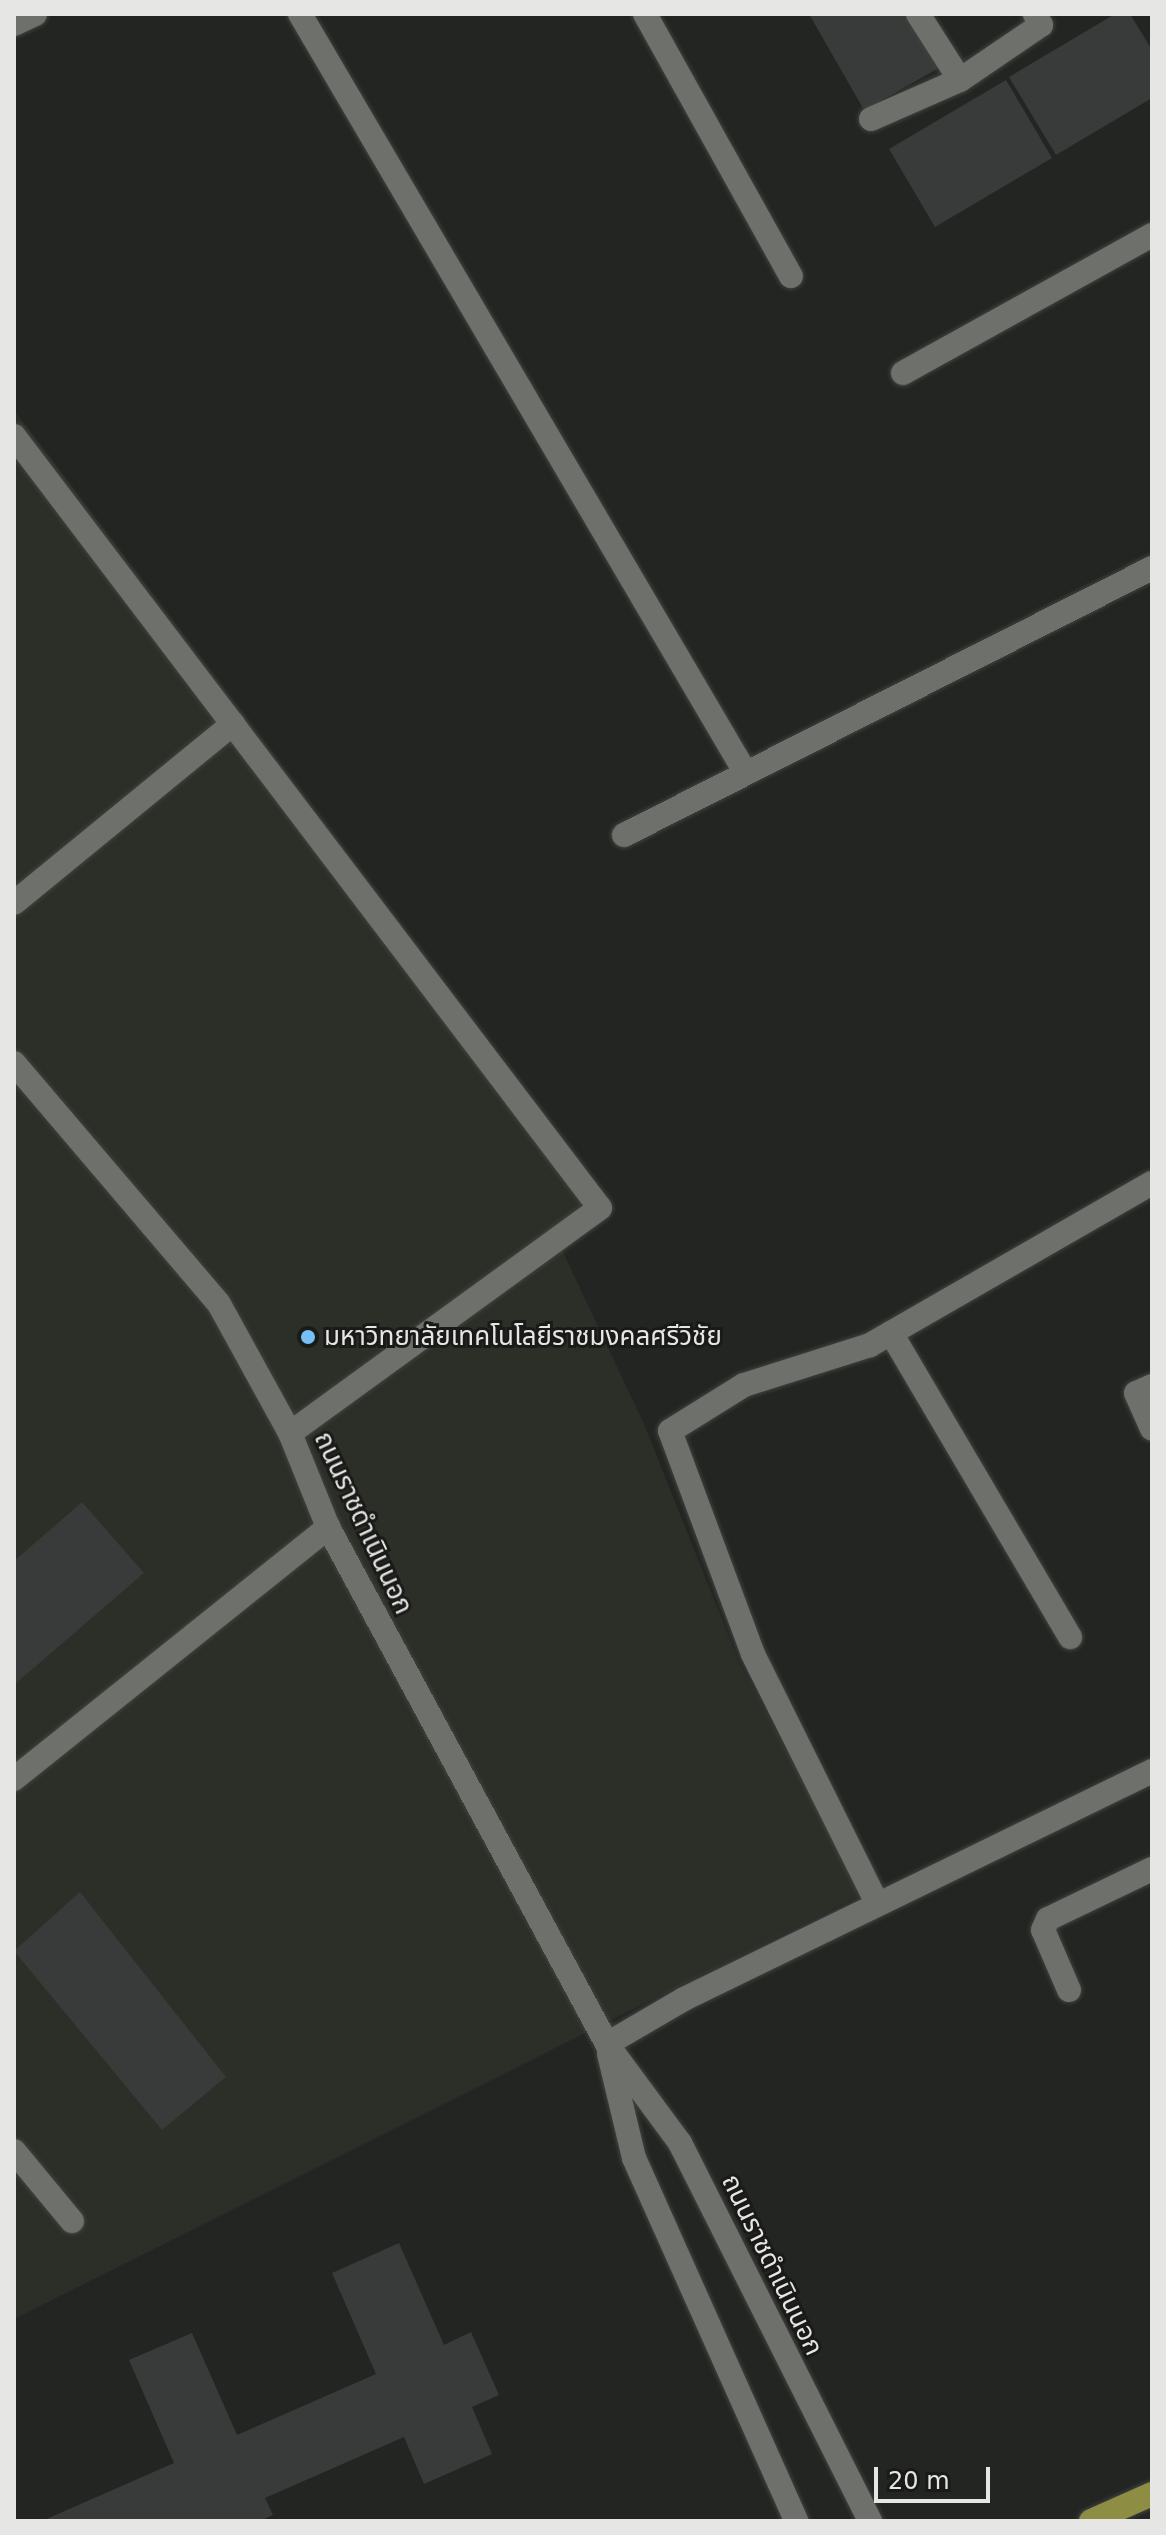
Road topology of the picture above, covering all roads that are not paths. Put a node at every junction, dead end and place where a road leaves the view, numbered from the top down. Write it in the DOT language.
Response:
graph roads {
  1 [pos="35,14"];
  2 [pos="300,14"];
  3 [pos="645,14"];
  4 [pos="918,14"];
  5 [pos="1043,18"];
  6 [pos="14,24"];
  7 [pos="960,80"];
  8 [pos="871,119"];
  9 [pos="1152,235"];
  10 [pos="791,276"];
  11 [pos="903,373"];
  12 [pos="14,436"];
  13 [pos="1152,568"];
  14 [pos="233,724"];
  15 [pos="745,772"];
  16 [pos="624,835"];
  17 [pos="14,903"];
  18 [pos="14,1063"];
  19 [pos="1152,1183"];
  20 [pos="891,1333"];
  21 [pos="1152,1386"];
  22 [pos="1152,1429"];
  23 [pos="290,1433"];
  24 [pos="328,1527"];
  25 [pos="1070,1637"];
  26 [pos="1152,1771"];
  27 [pos="14,1779"];
  28 [pos="1152,1869"];
  29 [pos="877,1903"];
  30 [pos="1069,1990"];
  31 [pos="607,2044"];
  32 [pos="14,2151"];
  33 [pos="72,2221"];
  34 [pos="1152,2494"];
  35 [pos="796,2521"];
  36 [pos="870,2521"];
  37 [pos="1091,2521"];
  1 -- 6 [label="street"];
  2 -- 15 [label="street"];
  3 -- 10 [label="street"];
  4 -- 7 [label="street"];
  5 -- 7 [label="street"];
  7 -- 8 [label="street"];
  9 -- 11 [label="street"];
  12 -- 14 [label="street"];
  13 -- 15 [label="street"];
  14 -- 17 [label="street"];
  14 -- 23 [label="street"];
  15 -- 16 [label="street"];
  18 -- 23 [label="street, ถนนราชดำเนินนอก"];
  19 -- 20 [label="street"];
  20 -- 25 [label="street"];
  20 -- 29 [label="street"];
  21 -- 22 [label="street"];
  23 -- 24 [label="street, ถนนราชดำเนินนอก"];
  24 -- 27 [label="street"];
  24 -- 31 [label="street, ถนนราชดำเนินนอก"];
  26 -- 29 [label="street"];
  28 -- 30 [label="street"];
  29 -- 31 [label="street"];
  31 -- 35 [label="street, ถนนราชดำเนินนอก"];
  31 -- 36 [label="street, ถนนราชดำเนินนอก"];
  32 -- 33 [label="street"];
  34 -- 37 [label="main road"];
}
